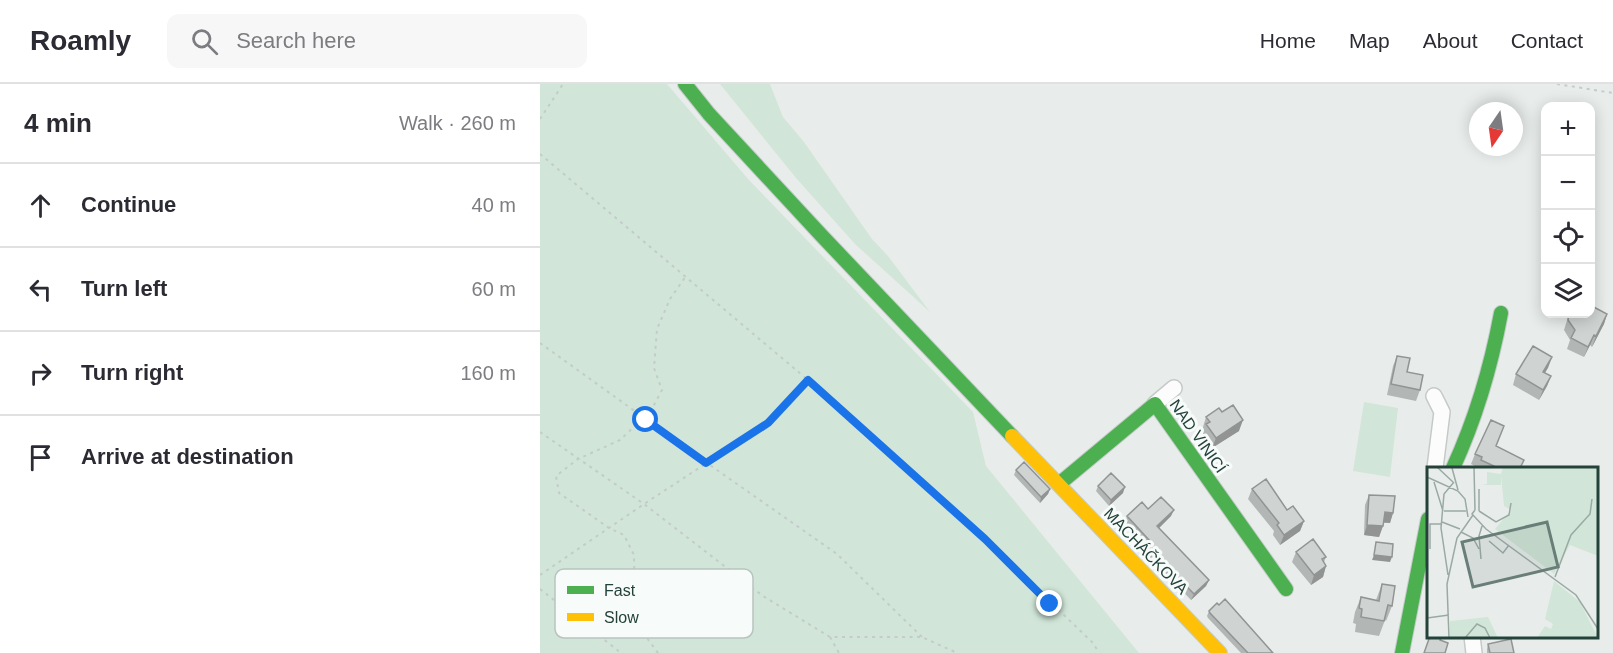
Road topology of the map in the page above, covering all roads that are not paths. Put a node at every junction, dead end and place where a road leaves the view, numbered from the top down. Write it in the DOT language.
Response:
graph roads {
  1 [pos="686,84"];
  2 [pos="1501,313"];
  3 [pos="1174,388"];
  4 [pos="1434,396"];
  5 [pos="1155,404"];
  6 [pos="1435,467"];
  7 [pos="1453,467"];
  8 [pos="1059,484"];
  9 [pos="1427,524"];
  10 [pos="1286,589"];
  11 [pos="1472,638"];
  12 [pos="1220,653"];
  13 [pos="1402,653"];
  14 [pos="1474,653"];
  1 -- 8 [label="street, MACHÁČKOVA"];
  2 -- 7 [label="street"];
  3 -- 5 [label="street"];
  4 -- 6 [label="street"];
  5 -- 8 [label="street, NAD VINICÍ"];
  5 -- 10 [label="street, NAD VINICÍ"];
  8 -- 12 [label="street, MACHÁČKOVA"];
  9 -- 13 [label="street"];
  11 -- 14 [label="street"];
}
